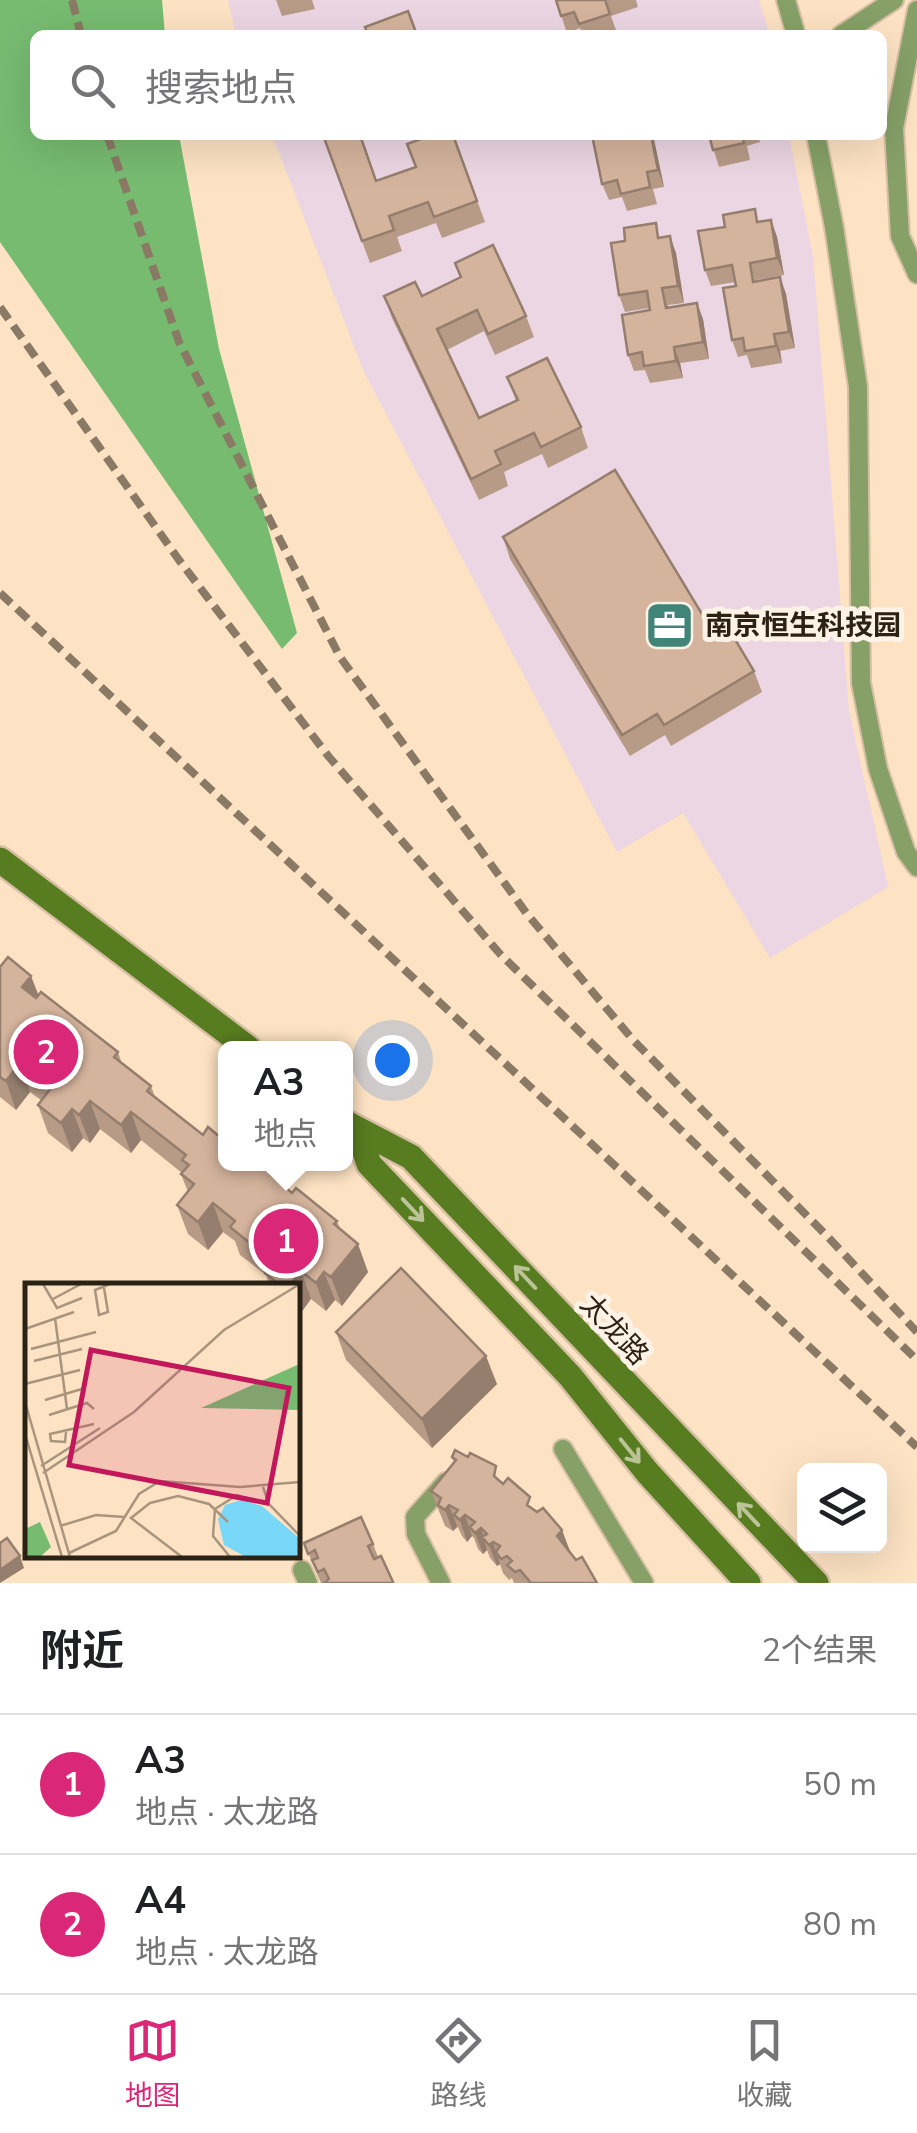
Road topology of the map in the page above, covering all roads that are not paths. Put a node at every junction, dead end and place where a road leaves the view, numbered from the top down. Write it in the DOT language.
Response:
graph roads {
  1 [pos="786,0"];
  2 [pos="894,0"];
  3 [pos="917,10"];
  4 [pos="795,30"];
  5 [pos="849,30"];
  6 [pos="817,140"];
  7 [pos="917,274"];
  8 [pos="0,860"];
  9 [pos="917,867"];
  10 [pos="239,1041"];
  11 [pos="353,1128"];
  12 [pos="353,1129"];
  13 [pos="563,1449"];
  14 [pos="454,1473"];
  15 [pos="442,1583"];
  16 [pos="644,1583"];
  17 [pos="748,1583"];
  18 [pos="816,1583"];
  1 -- 4 [label="lane"];
  2 -- 5 [label="lane"];
  3 -- 7 [label="lane"];
  6 -- 9 [label="lane"];
  8 -- 10 [label="street"];
  18 -- 11 [label="street, 太龙路, one-way"];
  12 -- 17 [label="street, 太龙路, one-way"];
  13 -- 16 [label="lane"];
  14 -- 15 [label="lane"];
}
